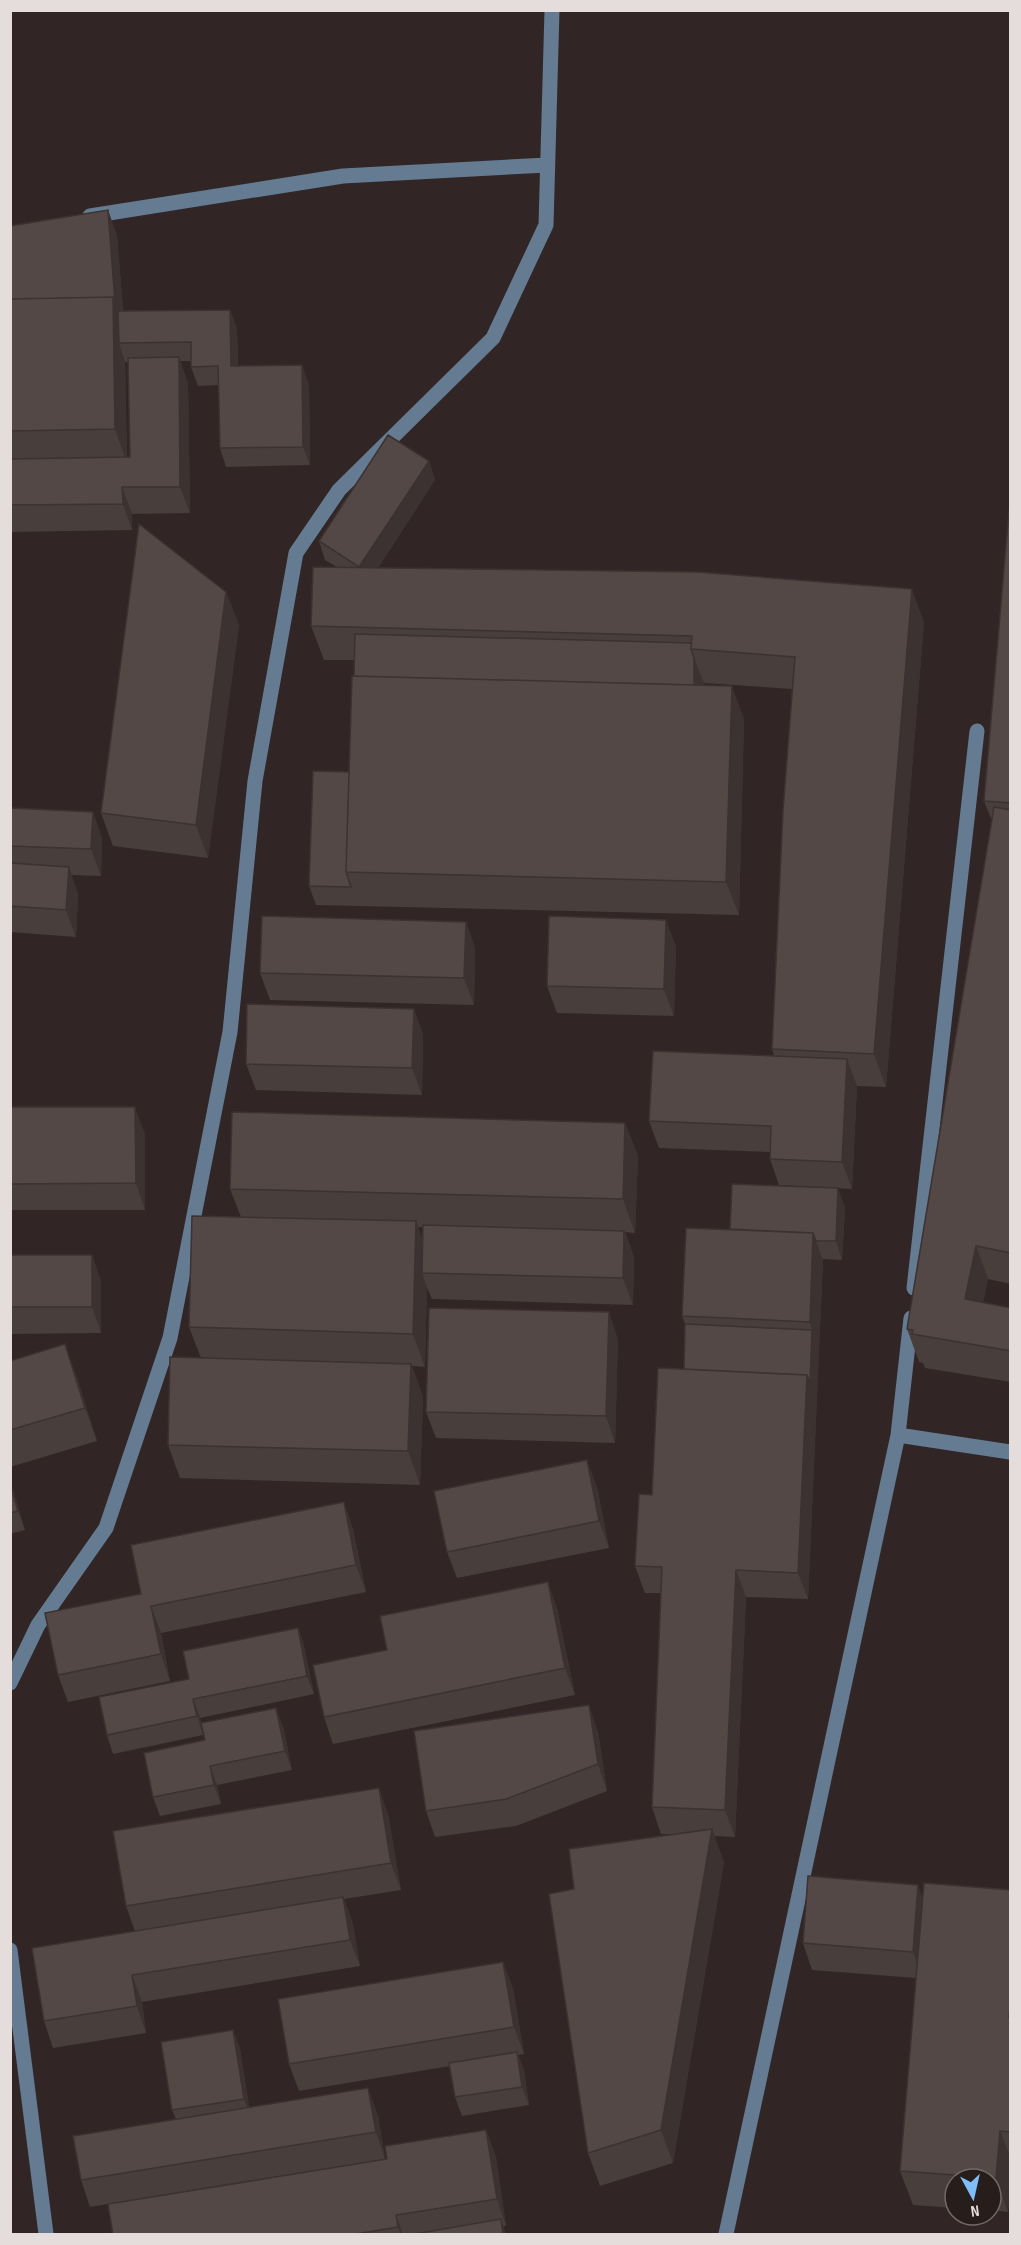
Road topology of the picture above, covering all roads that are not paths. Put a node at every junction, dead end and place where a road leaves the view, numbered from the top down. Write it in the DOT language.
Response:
graph roads {
  1 [pos="552,10"];
  2 [pos="547,165"];
  3 [pos="79,218"];
  4 [pos="977,731"];
  5 [pos="898,1435"];
  6 [pos="1011,1452"];
  7 [pos="10,1683"];
  8 [pos="10,1950"];
  9 [pos="46,2235"];
  10 [pos="726,2235"];
  1 -- 2 [label="street"];
  2 -- 3 [label="street"];
  2 -- 7 [label="street"];
  4 -- 5 [label="street"];
  5 -- 6 [label="street"];
  5 -- 10 [label="street"];
  8 -- 9 [label="street"];
}
